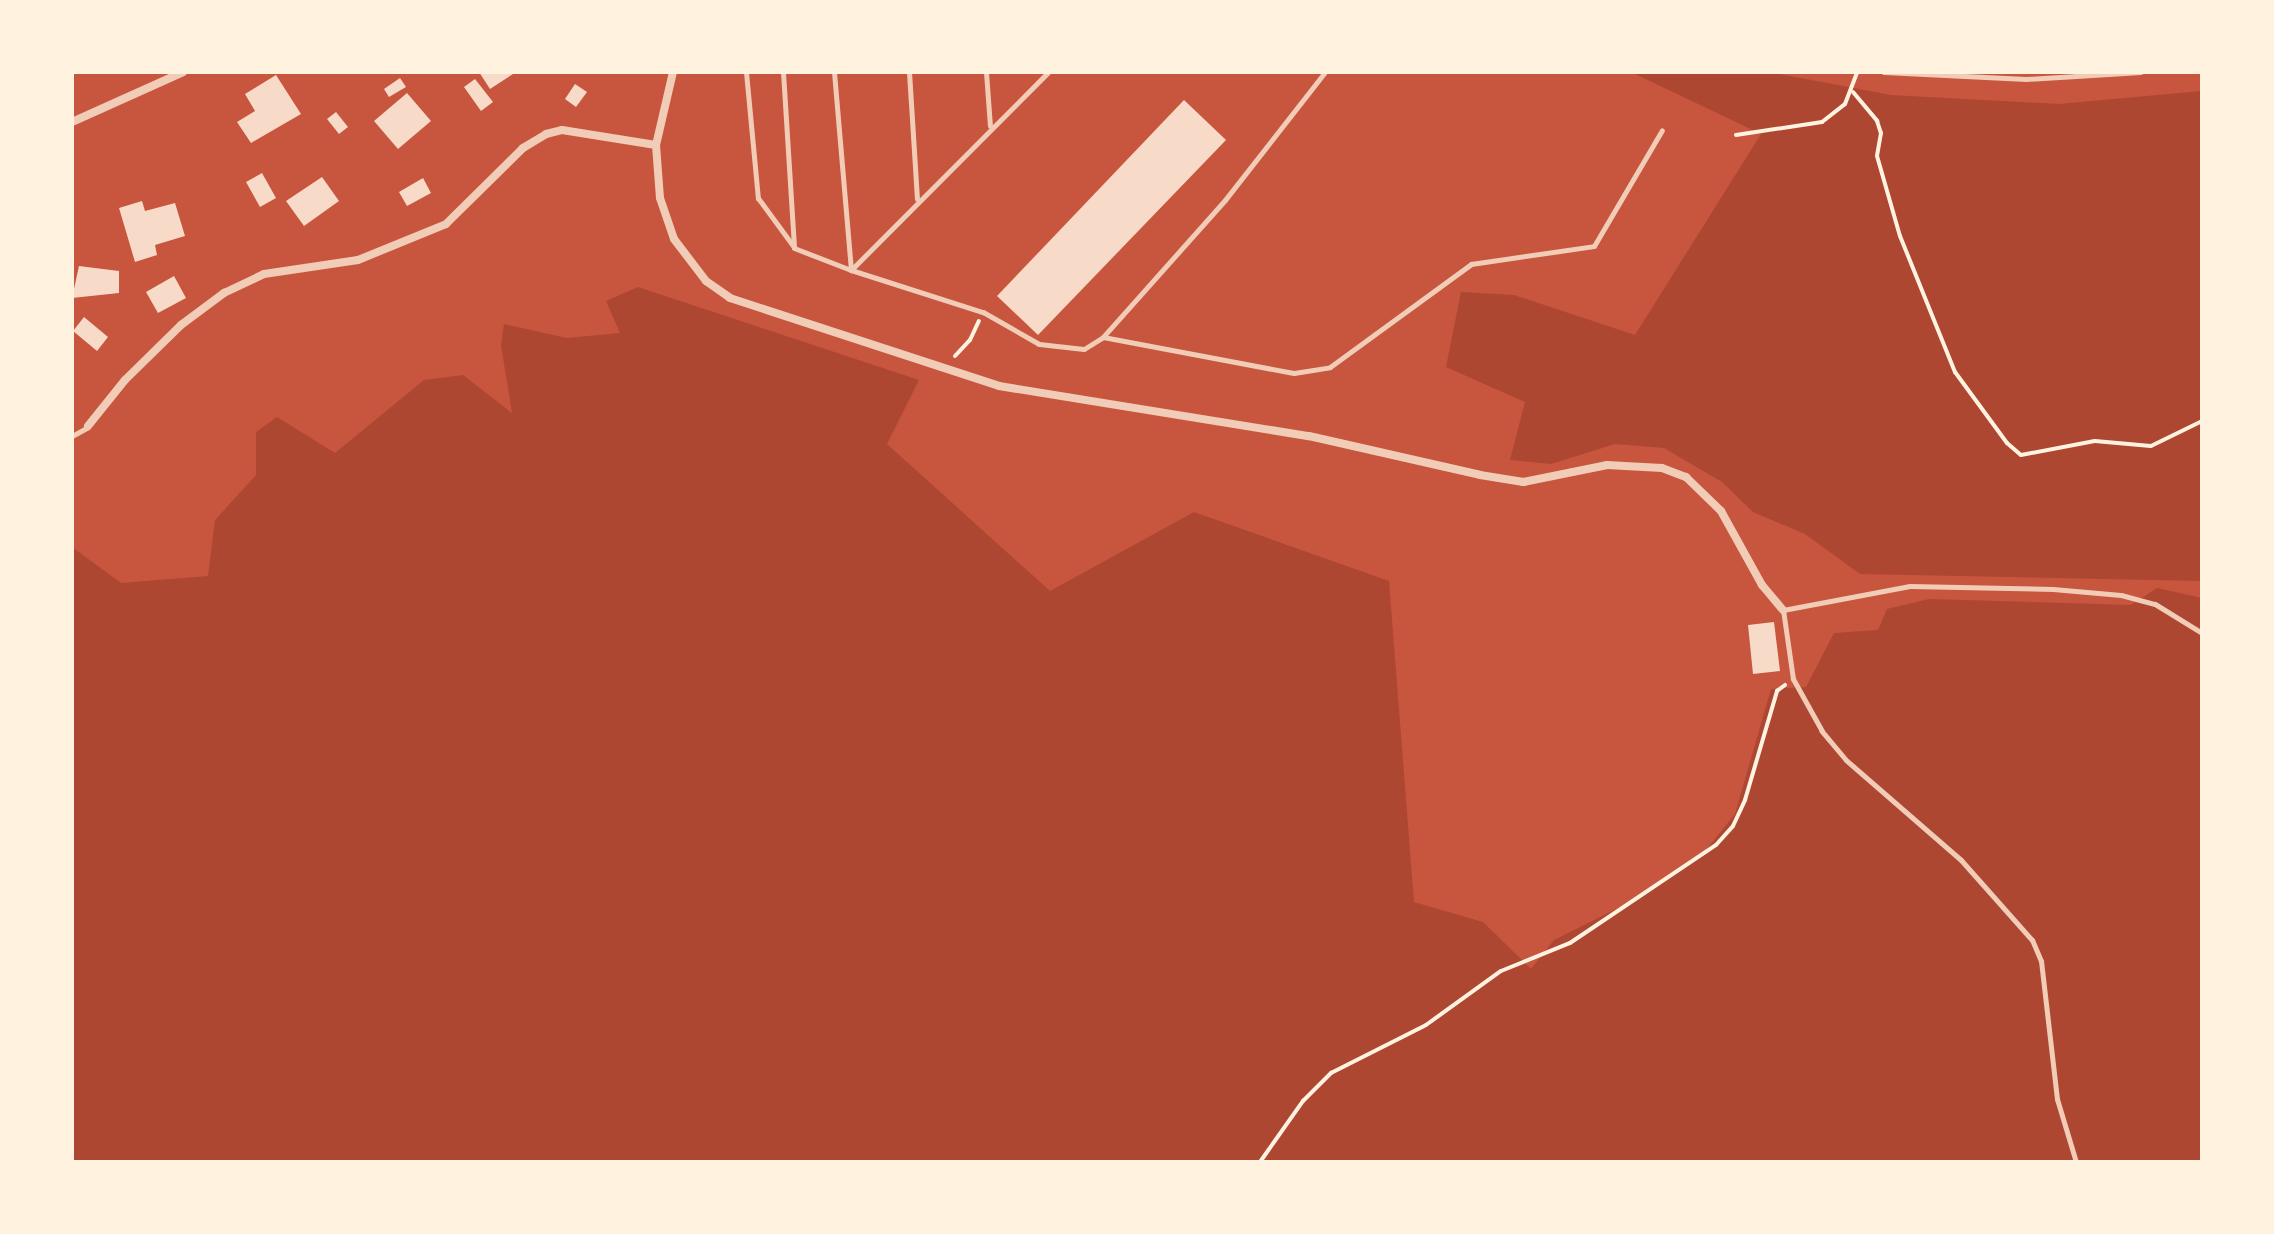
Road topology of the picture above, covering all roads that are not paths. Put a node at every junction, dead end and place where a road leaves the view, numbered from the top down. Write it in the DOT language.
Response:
graph roads {
  1 [pos="183,72"];
  2 [pos="673,72"];
  3 [pos="746,72"];
  4 [pos="783,72"];
  5 [pos="834,72"];
  6 [pos="909,72"];
  7 [pos="986,72"];
  8 [pos="1048,72"];
  9 [pos="1325,72"];
  10 [pos="1884,72"];
  11 [pos="2141,72"];
  12 [pos="72,122"];
  13 [pos="990,127"];
  14 [pos="1662,130"];
  15 [pos="656,145"];
  16 [pos="917,200"];
  17 [pos="794,248"];
  18 [pos="851,270"];
  19 [pos="1103,337"];
  20 [pos="88,426"];
  21 [pos="72,436"];
  22 [pos="1783,610"];
  23 [pos="2202,633"];
  24 [pos="2076,1162"];
  1 -- 12 [label="street"];
  2 -- 15 [label="street"];
  3 -- 17 [label="lane"];
  4 -- 17 [label="lane"];
  5 -- 18 [label="lane"];
  6 -- 16 [label="lane"];
  7 -- 13 [label="lane"];
  8 -- 13 [label="lane"];
  9 -- 19 [label="lane"];
  10 -- 11 [label="lane"];
  13 -- 16 [label="lane"];
  14 -- 19 [label="lane"];
  15 -- 20 [label="street"];
  15 -- 22 [label="street"];
  16 -- 18 [label="lane"];
  17 -- 18 [label="lane"];
  18 -- 19 [label="lane"];
  20 -- 21 [label="lane"];
  22 -- 23 [label="lane"];
  22 -- 24 [label="lane"];
}
